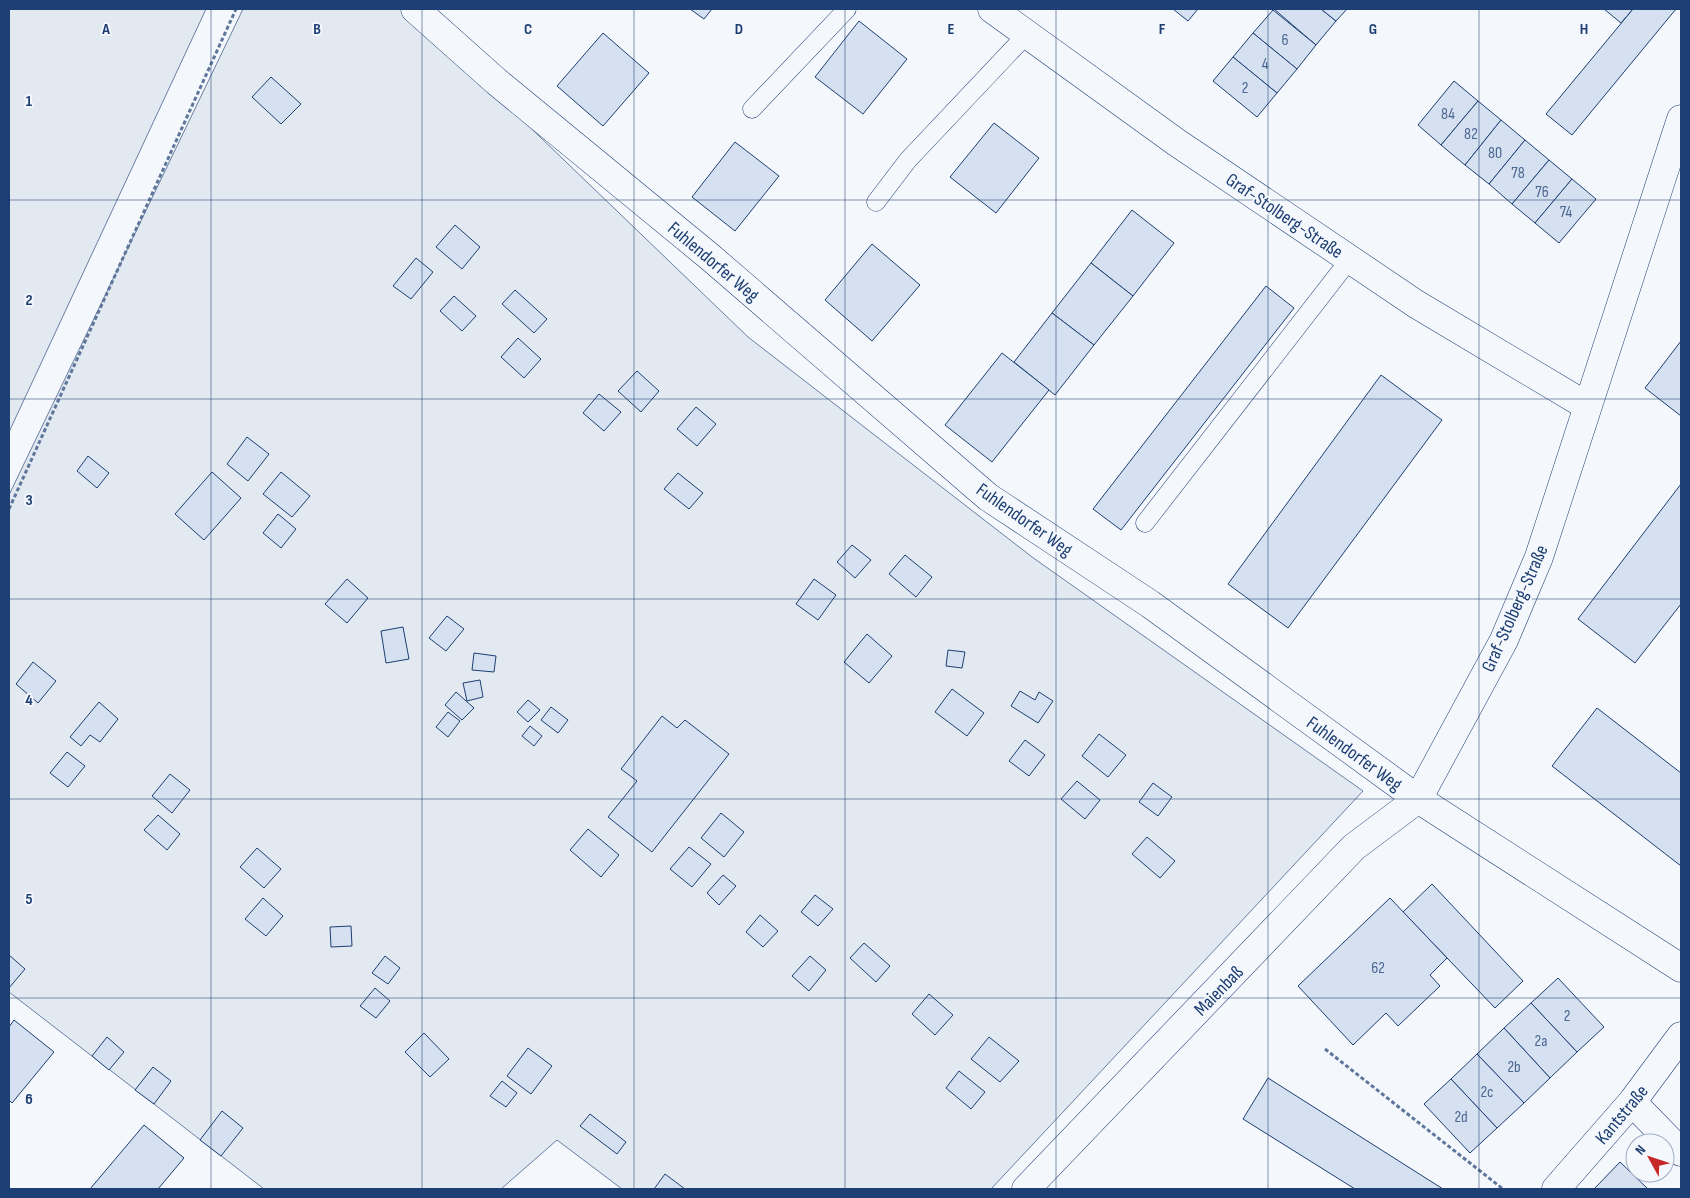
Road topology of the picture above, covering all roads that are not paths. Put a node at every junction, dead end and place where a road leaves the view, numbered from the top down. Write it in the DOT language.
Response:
graph roads {
  1 [pos="416,9"];
  2 [pos="847,9"];
  3 [pos="992,9"];
  4 [pos="1027,34"];
  5 [pos="752,109"];
  6 [pos="1681,119"];
  7 [pos="876,202"];
  8 [pos="1350,259"];
  9 [pos="1587,406"];
  10 [pos="1144,523"];
  11 [pos="1418,799"];
  12 [pos="1681,968"];
  13 [pos="1681,1036"];
  14 [pos="1632,1102"];
  15 [pos="1681,1152"];
  16 [pos="1026,1189"];
  17 [pos="1556,1189"];
  1 -- 11 [label="street, Fuhlendorfer Weg"];
  2 -- 5 [label="lane"];
  3 -- 4 [label="street, Graf-Stolberg-Straße"];
  4 -- 7 [label="lane"];
  4 -- 8 [label="street, Graf-Stolberg-Straße"];
  6 -- 9 [label="street, Graf-Stolberg-Straße"];
  8 -- 9 [label="street, Graf-Stolberg-Straße"];
  8 -- 10 [label="lane"];
  9 -- 11 [label="street, Graf-Stolberg-Straße"];
  11 -- 12 [label="street, Fuhlendorfer Weg"];
  11 -- 16 [label="street, Maienbaß"];
  13 -- 14 [label="street, Kantstraße"];
  14 -- 15 [label="street"];
  14 -- 17 [label="street, Kantstraße"];
}
